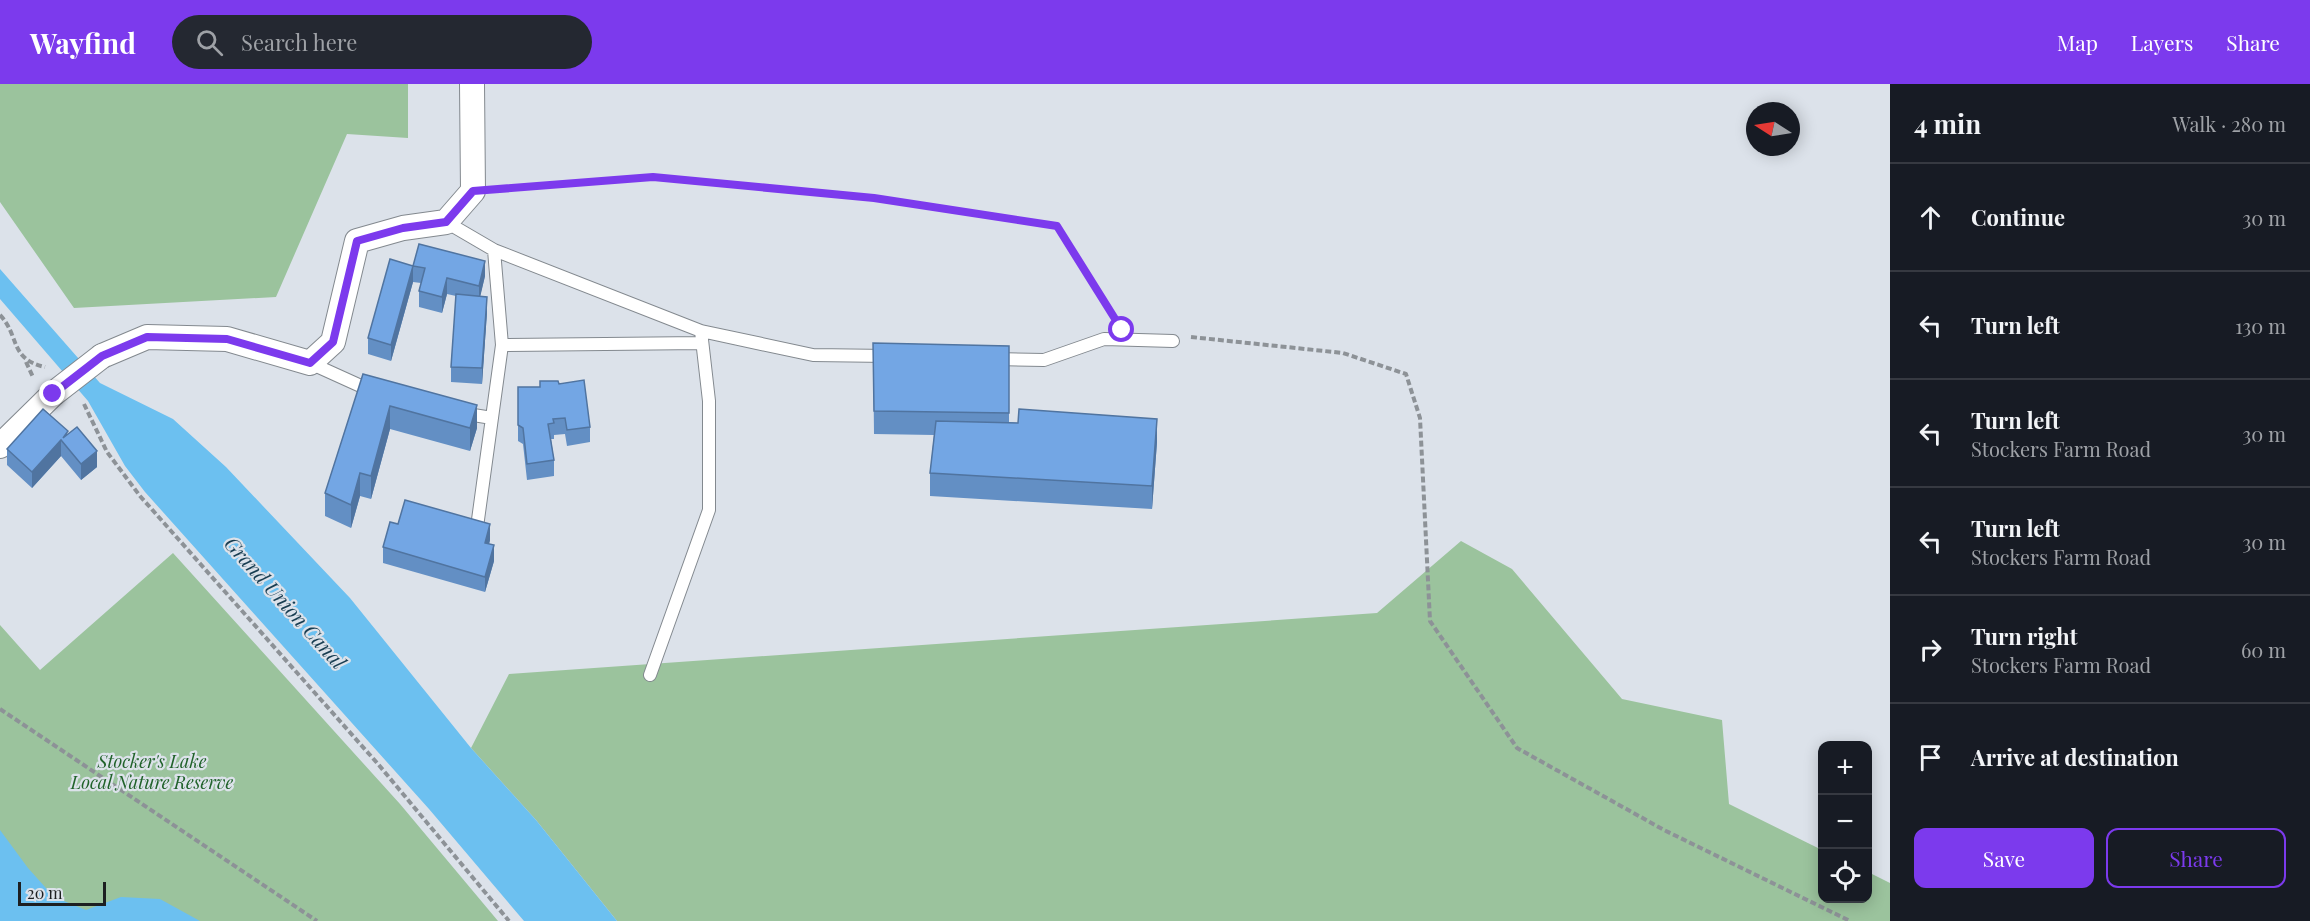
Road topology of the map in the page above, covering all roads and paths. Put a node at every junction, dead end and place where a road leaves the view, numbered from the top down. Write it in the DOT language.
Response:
graph roads {
  1 [pos="472,84"];
  2 [pos="473,191"];
  3 [pos="446,222"];
  4 [pos="494,250"];
  5 [pos="0,315"];
  6 [pos="1116,320"];
  7 [pos="701,337"];
  8 [pos="1177,338"];
  9 [pos="502,345"];
  10 [pos="905,357"];
  11 [pos="986,359"];
  12 [pos="310,363"];
  13 [pos="53,369"];
  14 [pos="81,398"];
  15 [pos="389,398"];
  16 [pos="445,411"];
  17 [pos="492,418"];
  18 [pos="0,446"];
  19 [pos="477,527"];
  20 [pos="650,675"];
  21 [pos="0,709"];
  22 [pos="316,921"];
  23 [pos="509,921"];
  24 [pos="1850,921"];
  1 -- 2 [label="street"];
  2 -- 3 [label="street"];
  2 -- 6 [label="path"];
  3 -- 4 [label="lane"];
  3 -- 12 [label="street"];
  4 -- 7 [label="lane"];
  4 -- 9 [label="lane"];
  5 -- 13 [label="path"];
  7 -- 9 [label="lane"];
  7 -- 10 [label="lane"];
  7 -- 20 [label="lane"];
  8 -- 11 [label="lane"];
  8 -- 24 [label="path"];
  9 -- 17 [label="lane"];
  12 -- 15 [label="lane"];
  12 -- 18 [label="street, bridge"];
  14 -- 23 [label="path"];
  16 -- 17 [label="lane"];
  17 -- 19 [label="lane"];
  21 -- 22 [label="path"];
}
